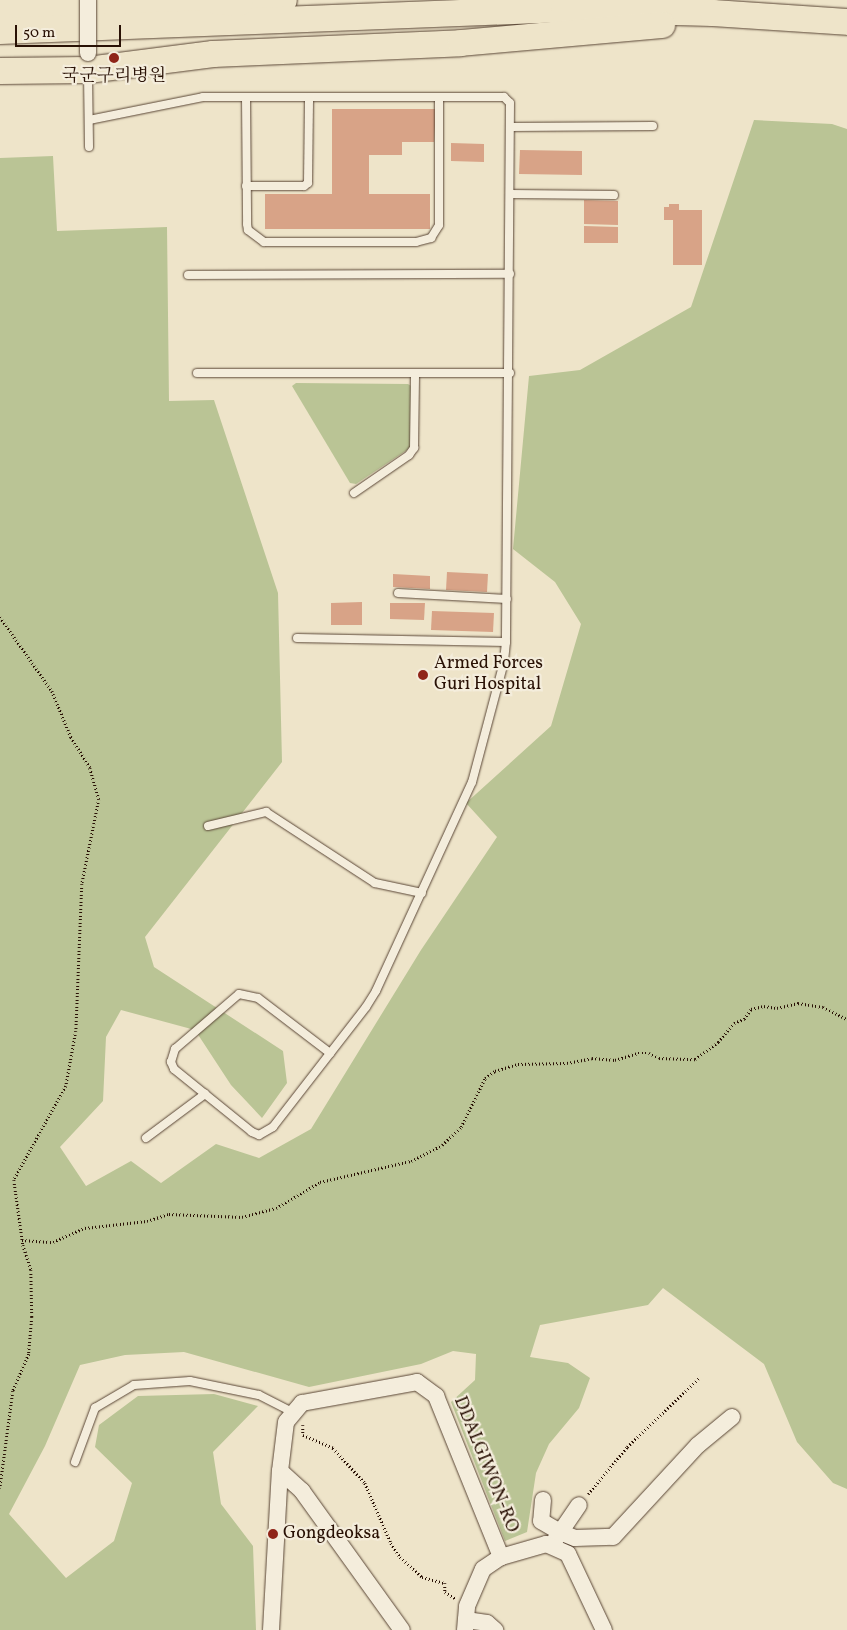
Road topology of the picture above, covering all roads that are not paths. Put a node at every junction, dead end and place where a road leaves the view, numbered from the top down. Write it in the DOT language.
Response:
graph roads {
  1 [pos="88,0"];
  2 [pos="284,0"];
  3 [pos="227,1"];
  4 [pos="0,10"];
  5 [pos="798,17"];
  6 [pos="847,22"];
  7 [pos="0,31"];
  8 [pos="88,61"];
  9 [pos="0,71"];
  10 [pos="246,96"];
  11 [pos="309,96"];
  12 [pos="438,96"];
  13 [pos="89,120"];
  14 [pos="653,126"];
  15 [pos="510,127"];
  16 [pos="89,147"];
  17 [pos="246,186"];
  18 [pos="510,194"];
  19 [pos="614,195"];
  20 [pos="510,274"];
  21 [pos="188,275"];
  22 [pos="197,373"];
  23 [pos="415,373"];
  24 [pos="510,373"];
  25 [pos="354,492"];
  26 [pos="398,593"];
  27 [pos="507,599"];
  28 [pos="297,638"];
  29 [pos="506,642"];
  30 [pos="208,826"];
  31 [pos="422,893"];
  32 [pos="330,1053"];
  33 [pos="205,1094"];
  34 [pos="146,1138"];
  35 [pos="292,1415"];
  36 [pos="732,1417"];
  37 [pos="75,1462"];
  38 [pos="280,1471"];
  39 [pos="543,1500"];
  40 [pos="579,1505"];
  41 [pos="556,1539"];
  42 [pos="500,1557"];
  43 [pos="466,1619"];
  44 [pos="271,1630"];
  45 [pos="402,1630"];
  46 [pos="495,1630"];
  47 [pos="604,1630"];
  1 -- 8 [label="street, bridge"];
  2 -- 3 [label="highway"];
  3 -- 4 [label="highway"];
  5 -- 6 [label="highway"];
  5 -- 7 [label="highway"];
  5 -- 8 [label="highway"];
  8 -- 9 [label="highway"];
  8 -- 13 [label="lane"];
  10 -- 11 [label="lane"];
  10 -- 13 [label="lane"];
  10 -- 17 [label="lane"];
  11 -- 12 [label="lane"];
  11 -- 17 [label="lane"];
  12 -- 15 [label="lane"];
  12 -- 17 [label="lane"];
  13 -- 16 [label="lane"];
  14 -- 15 [label="lane"];
  15 -- 18 [label="lane"];
  18 -- 19 [label="lane"];
  18 -- 20 [label="lane"];
  20 -- 21 [label="lane"];
  20 -- 24 [label="lane"];
  22 -- 23 [label="lane"];
  23 -- 24 [label="lane"];
  23 -- 25 [label="lane"];
  24 -- 27 [label="lane"];
  26 -- 27 [label="lane"];
  27 -- 29 [label="lane"];
  28 -- 29 [label="lane"];
  29 -- 31 [label="lane"];
  30 -- 31 [label="lane"];
  31 -- 32 [label="lane"];
  32 -- 33 [label="lane"];
  32 -- 33 [label="lane"];
  33 -- 34 [label="lane"];
  35 -- 37 [label="lane"];
  35 -- 38 [label="street"];
  35 -- 42 [label="street, DDALGIWON-RO"];
  36 -- 41 [label="street"];
  38 -- 44 [label="street"];
  38 -- 45 [label="street"];
  39 -- 41 [label="street"];
  40 -- 41 [label="street"];
  41 -- 42 [label="street, DDALGIWON-RO"];
  41 -- 47 [label="street"];
  42 -- 43 [label="street"];
  43 -- 46 [label="street"];
}
